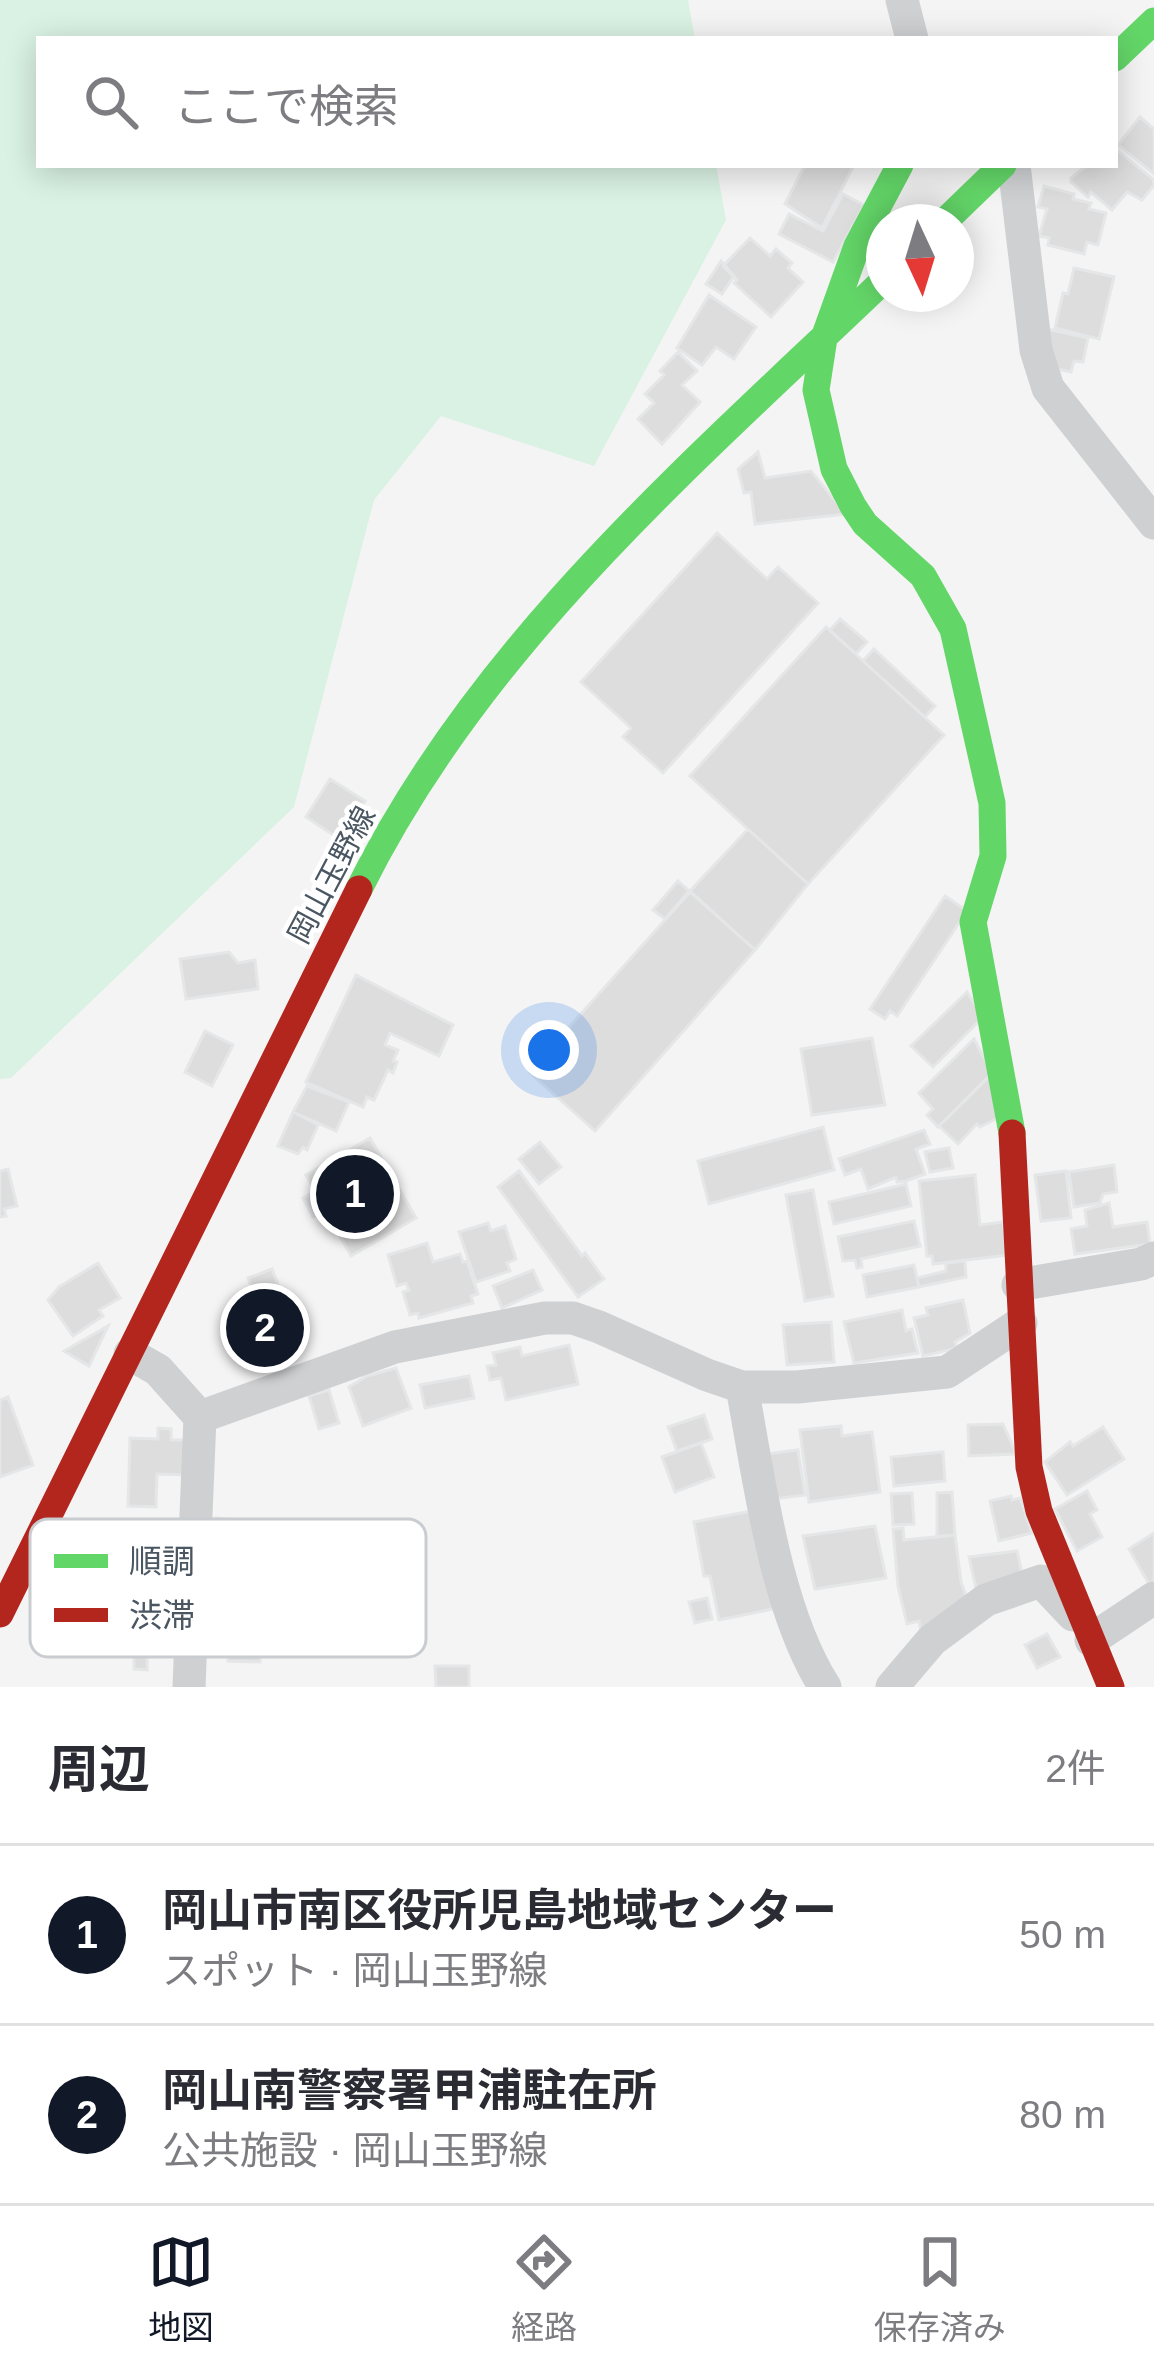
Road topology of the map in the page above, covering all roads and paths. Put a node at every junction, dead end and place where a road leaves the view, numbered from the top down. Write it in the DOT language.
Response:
graph roads {
  1 [pos="902,0"];
  2 [pos="1154,21"];
  3 [pos="911,36"];
  4 [pos="1118,55"];
  5 [pos="898,168"];
  6 [pos="1000,168"];
  7 [pos="1014,168"];
  8 [pos="963,204"];
  9 [pos="866,297"];
  10 [pos="824,338"];
  11 [pos="1154,523"];
  12 [pos="1154,1258"];
  13 [pos="1018,1285"];
  14 [pos="1022,1324"];
  15 [pos="130,1354"];
  16 [pos="742,1387"];
  17 [pos="200,1417"];
  18 [pos="45,1519"];
  19 [pos="196,1519"];
  20 [pos="30,1549"];
  21 [pos="5,1598"];
  22 [pos="1154,1598"];
  23 [pos="1087,1632"];
  24 [pos="190,1657"];
  25 [pos="189,1687"];
  26 [pos="825,1687"];
  27 [pos="892,1687"];
  28 [pos="1111,1687"];
  1 -- 3 [label="street"];
  2 -- 4 [label="main road"];
  5 -- 10 [label="main road"];
  6 -- 8 [label="main road"];
  7 -- 11 [label="street"];
  9 -- 10 [label="main road, 岡山玉野線"];
  10 -- 13 [label="main road"];
  10 -- 15 [label="main road, 岡山玉野線"];
  12 -- 13 [label="street"];
  13 -- 14 [label="main road"];
  14 -- 16 [label="street"];
  14 -- 23 [label="main road"];
  15 -- 17 [label="street"];
  15 -- 18 [label="main road, 岡山玉野線"];
  16 -- 17 [label="street"];
  16 -- 26 [label="street"];
  17 -- 19 [label="street"];
  20 -- 21 [label="main road, 岡山玉野線"];
  22 -- 23 [label="street"];
  23 -- 27 [label="street"];
  23 -- 28 [label="main road"];
  24 -- 25 [label="street"];
}
